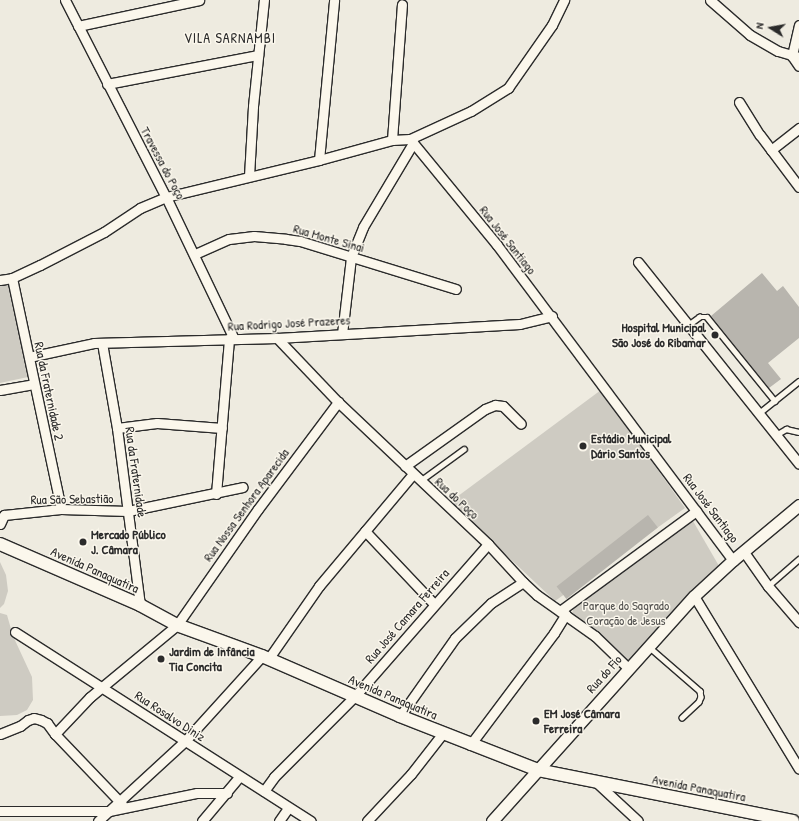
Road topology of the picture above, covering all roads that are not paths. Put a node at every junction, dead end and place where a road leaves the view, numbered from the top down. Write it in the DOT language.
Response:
graph roads {
  1 [pos="65,0"];
  2 [pos="199,0"];
  3 [pos="264,0"];
  4 [pos="334,0"];
  5 [pos="564,0"];
  6 [pos="710,0"];
  7 [pos="402,4"];
  8 [pos="78,26"];
  9 [pos="799,26"];
  10 [pos="258,55"];
  11 [pos="795,56"];
  12 [pos="799,66"];
  13 [pos="108,84"];
  14 [pos="739,102"];
  15 [pos="799,128"];
  16 [pos="392,140"];
  17 [pos="412,141"];
  18 [pos="771,150"];
  19 [pos="319,160"];
  20 [pos="249,176"];
  21 [pos="799,187"];
  22 [pos="166,196"];
  23 [pos="195,254"];
  24 [pos="351,257"];
  25 [pos="638,262"];
  26 [pos="12,278"];
  27 [pos="0,280"];
  28 [pos="456,289"];
  29 [pos="552,316"];
  30 [pos="688,325"];
  31 [pos="342,334"];
  32 [pos="277,338"];
  33 [pos="232,339"];
  34 [pos="102,343"];
  35 [pos="28,357"];
  36 [pos="799,382"];
  37 [pos="33,384"];
  38 [pos="0,390"];
  39 [pos="775,400"];
  40 [pos="338,402"];
  41 [pos="759,413"];
  42 [pos="521,424"];
  43 [pos="117,428"];
  44 [pos="222,428"];
  45 [pos="799,432"];
  46 [pos="776,435"];
  47 [pos="464,450"];
  48 [pos="797,458"];
  49 [pos="405,466"];
  50 [pos="417,477"];
  51 [pos="243,487"];
  52 [pos="216,494"];
  53 [pos="799,506"];
  54 [pos="62,509"];
  55 [pos="128,511"];
  56 [pos="696,511"];
  57 [pos="0,524"];
  58 [pos="365,531"];
  59 [pos="0,544"];
  60 [pos="488,544"];
  61 [pos="744,552"];
  62 [pos="799,559"];
  63 [pos="733,560"];
  64 [pos="523,582"];
  65 [pos="768,586"];
  66 [pos="694,596"];
  67 [pos="434,604"];
  68 [pos="140,605"];
  69 [pos="563,613"];
  70 [pos="799,622"];
  71 [pos="177,626"];
  72 [pos="15,632"];
  73 [pos="648,646"];
  74 [pos="266,657"];
  75 [pos="628,668"];
  76 [pos="101,688"];
  77 [pos="355,696"];
  78 [pos="400,716"];
  79 [pos="682,718"];
  80 [pos="0,734"];
  81 [pos="55,734"];
  82 [pos="443,734"];
  83 [pos="185,741"];
  84 [pos="470,745"];
  85 [pos="799,769"];
  86 [pos="538,770"];
  87 [pos="239,777"];
  88 [pos="596,782"];
  89 [pos="264,791"];
  90 [pos="227,793"];
  91 [pos="122,804"];
  92 [pos="288,808"];
  93 [pos="109,811"];
  94 [pos="1,812"];
  95 [pos="765,818"];
  96 [pos="98,821"];
  97 [pos="202,821"];
  98 [pos="279,821"];
  99 [pos="311,821"];
  100 [pos="367,821"];
  101 [pos="492,821"];
  102 [pos="638,821"];
  103 [pos="793,821"];
  1 -- 8 [label="street, Travessa do Poço"];
  2 -- 8 [label="street"];
  3 -- 10 [label="street"];
  4 -- 19 [label="street"];
  5 -- 17 [label="street"];
  6 -- 11 [label="street"];
  7 -- 16 [label="street"];
  8 -- 13 [label="street, Travessa do Poço"];
  9 -- 11 [label="street"];
  10 -- 13 [label="street"];
  10 -- 20 [label="street"];
  11 -- 12 [label="street"];
  13 -- 22 [label="street, Travessa do Poço"];
  14 -- 18 [label="street"];
  15 -- 18 [label="street"];
  16 -- 17 [label="street"];
  16 -- 19 [label="street"];
  17 -- 24 [label="street"];
  17 -- 29 [label="street, Rua José Santiago"];
  18 -- 21 [label="street"];
  19 -- 20 [label="street"];
  20 -- 22 [label="street"];
  22 -- 23 [label="street, Travessa do Poço"];
  22 -- 26 [label="street"];
  23 -- 24 [label="street, Rua Monte Sinai"];
  23 -- 33 [label="street, Travessa do Poço"];
  24 -- 28 [label="street, Rua Monte Sinai"];
  24 -- 31 [label="street"];
  25 -- 30 [label="street"];
  26 -- 27 [label="street"];
  26 -- 35 [label="street, Rua da Fraternidade 2"];
  29 -- 31 [label="street, Rua Rodrigo José Prazeres"];
  29 -- 56 [label="street, Rua José Santiago"];
  30 -- 39 [label="lane"];
  30 -- 41 [label="street"];
  31 -- 32 [label="street, Rua Rodrigo José Prazeres"];
  32 -- 33 [label="street, Rua Rodrigo José Prazeres"];
  32 -- 40 [label="street, Rua do Poço"];
  33 -- 34 [label="street, Rua Rodrigo José Prazeres"];
  33 -- 44 [label="street, Travessa do Poço"];
  34 -- 35 [label="street, Rua Rodrigo José Prazeres"];
  34 -- 43 [label="street, Rua da Fraternidade"];
  35 -- 37 [label="street, Rua da Fraternidade 2"];
  36 -- 39 [label="lane"];
  37 -- 38 [label="street"];
  37 -- 54 [label="street, Rua da Fraternidade 2"];
  39 -- 41 [label="lane"];
  40 -- 49 [label="street, Rua do Poço"];
  40 -- 71 [label="street, Rua Nossa Senhora Aparecida"];
  41 -- 46 [label="street"];
  42 -- 49 [label="street"];
  43 -- 44 [label="street"];
  43 -- 55 [label="street, Rua da Fraternidade"];
  44 -- 52 [label="street, Travessa do Poço"];
  45 -- 46 [label="lane"];
  46 -- 48 [label="street"];
  47 -- 50 [label="lane"];
  49 -- 50 [label="street, Rua do Poço"];
  50 -- 58 [label="street"];
  50 -- 60 [label="street, Rua do Poço"];
  51 -- 52 [label="street, Rua São Sebastião"];
  52 -- 55 [label="street, Rua São Sebastião"];
  53 -- 61 [label="street, Rua do Fio"];
  54 -- 55 [label="street, Rua São Sebastião"];
  54 -- 57 [label="street, Rua São Sebastião"];
  55 -- 68 [label="street, Rua da Fraternidade"];
  56 -- 63 [label="street, Rua José Santiago"];
  56 -- 69 [label="street"];
  58 -- 67 [label="street"];
  58 -- 74 [label="street"];
  59 -- 68 [label="main road, Avenida Panaquatira"];
  60 -- 64 [label="street, Rua do Poço"];
  60 -- 67 [label="street, Rua José Camara Ferreira"];
  61 -- 63 [label="street, Rua do Fio"];
  61 -- 65 [label="street"];
  62 -- 65 [label="lane"];
  63 -- 66 [label="street, Rua do Fio"];
  64 -- 69 [label="street, Rua do Poço"];
  64 -- 78 [label="street"];
  65 -- 70 [label="street"];
  66 -- 73 [label="street, Rua do Fio"];
  66 -- 85 [label="street"];
  67 -- 77 [label="street, Rua José Camara Ferreira"];
  68 -- 71 [label="main road, Avenida Panaquatira"];
  69 -- 75 [label="street, Rua do Poço"];
  69 -- 84 [label="street"];
  71 -- 74 [label="main road, Avenida Panaquatira"];
  71 -- 76 [label="street, Rua Nossa Senhora Aparecida"];
  72 -- 76 [label="street, Rua Rosalvo Diniz"];
  73 -- 75 [label="street, Rua do Fio"];
  73 -- 79 [label="lane"];
  74 -- 77 [label="main road, Avenida Panaquatira"];
  74 -- 83 [label="street"];
  75 -- 86 [label="street, Rua do Fio"];
  76 -- 81 [label="street, Rua Nossa Senhora Aparecida"];
  76 -- 83 [label="street, Rua Rosalvo Diniz"];
  77 -- 78 [label="main road, Avenida Panaquatira"];
  77 -- 89 [label="street, Rua José Camara Ferreira"];
  78 -- 82 [label="main road, Avenida Panaquatira"];
  80 -- 81 [label="street"];
  81 -- 91 [label="street"];
  82 -- 84 [label="main road, Avenida Panaquatira"];
  82 -- 100 [label="street"];
  83 -- 87 [label="street, Rua Rosalvo Diniz"];
  83 -- 91 [label="street"];
  84 -- 86 [label="main road, Avenida Panaquatira"];
  86 -- 88 [label="main road, Avenida Panaquatira"];
  86 -- 101 [label="street, Rua do Fio"];
  87 -- 89 [label="street, Rua Rosalvo Diniz"];
  87 -- 90 [label="street"];
  88 -- 95 [label="main road, Avenida Panaquatira"];
  88 -- 102 [label="street"];
  89 -- 92 [label="street, Rua Rosalvo Diniz"];
  90 -- 91 [label="street"];
  90 -- 97 [label="street"];
  91 -- 93 [label="street"];
  92 -- 98 [label="street"];
  92 -- 99 [label="street, Rua Rosalvo Diniz"];
  93 -- 94 [label="street"];
  93 -- 96 [label="street"];
  95 -- 103 [label="main road, Avenida Panaquatira"];
}
